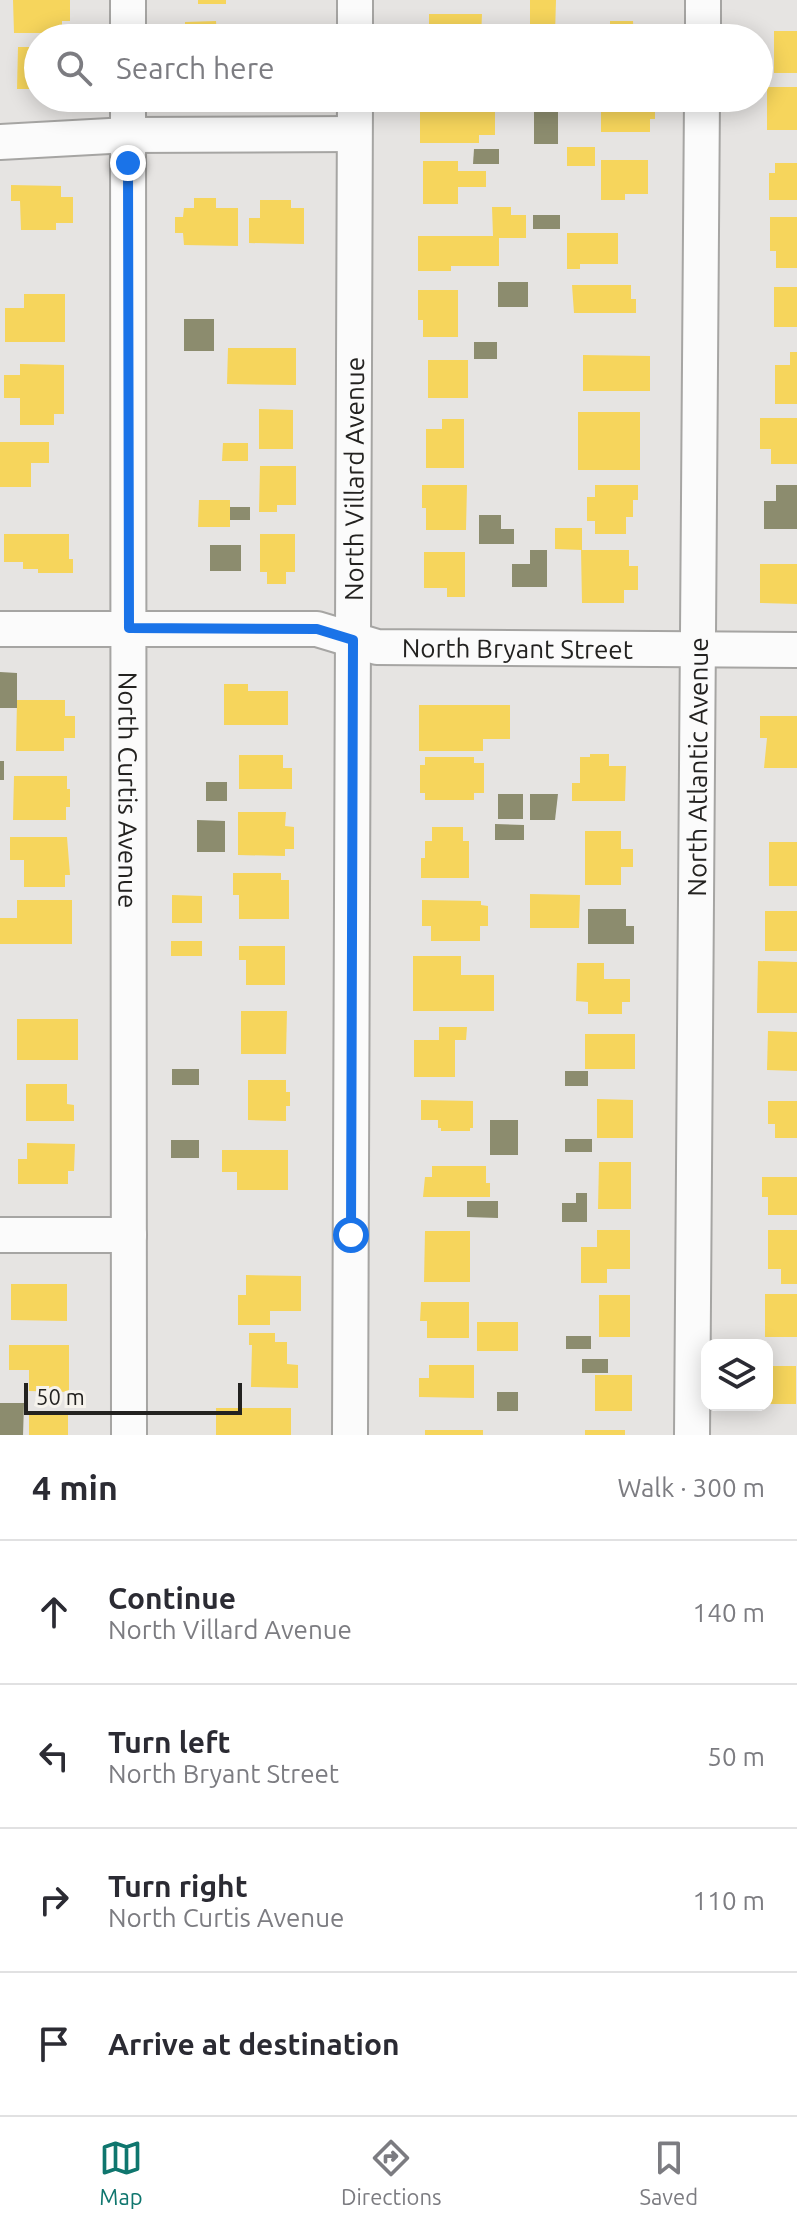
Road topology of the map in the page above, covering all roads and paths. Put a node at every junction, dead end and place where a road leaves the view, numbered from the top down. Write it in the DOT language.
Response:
graph roads {
  1 [pos="128,0"];
  2 [pos="355,0"];
  3 [pos="703,0"];
  4 [pos="128,24"];
  5 [pos="355,24"];
  6 [pos="703,24"];
  7 [pos="128,112"];
  8 [pos="355,112"];
  9 [pos="702,112"];
  10 [pos="354,134"];
  11 [pos="128,135"];
  12 [pos="0,142"];
  13 [pos="129,628"];
  14 [pos="0,629"];
  15 [pos="353,640"];
  16 [pos="699,649"];
  17 [pos="797,650"];
  18 [pos="0,1235"];
  19 [pos="129,1235"];
  20 [pos="129,1435"];
  21 [pos="350,1435"];
  22 [pos="692,1435"];
  1 -- 4 [label="street"];
  2 -- 5 [label="street"];
  3 -- 6 [label="street"];
  7 -- 11 [label="street, North Curtis Avenue"];
  8 -- 10 [label="street, North Villard Avenue"];
  9 -- 16 [label="street, North Atlantic Avenue"];
  10 -- 11 [label="street"];
  10 -- 15 [label="street, North Villard Avenue"];
  11 -- 12 [label="street"];
  11 -- 13 [label="street, North Curtis Avenue"];
  13 -- 14 [label="street, North Bryant Street"];
  13 -- 15 [label="street, North Bryant Street"];
  13 -- 19 [label="street, North Curtis Avenue"];
  15 -- 16 [label="street, North Bryant Street"];
  15 -- 21 [label="street, North Villard Avenue"];
  16 -- 17 [label="street, North Bryant Street"];
  16 -- 22 [label="street, North Atlantic Avenue"];
  18 -- 19 [label="street"];
  19 -- 20 [label="street, North Curtis Avenue"];
}
